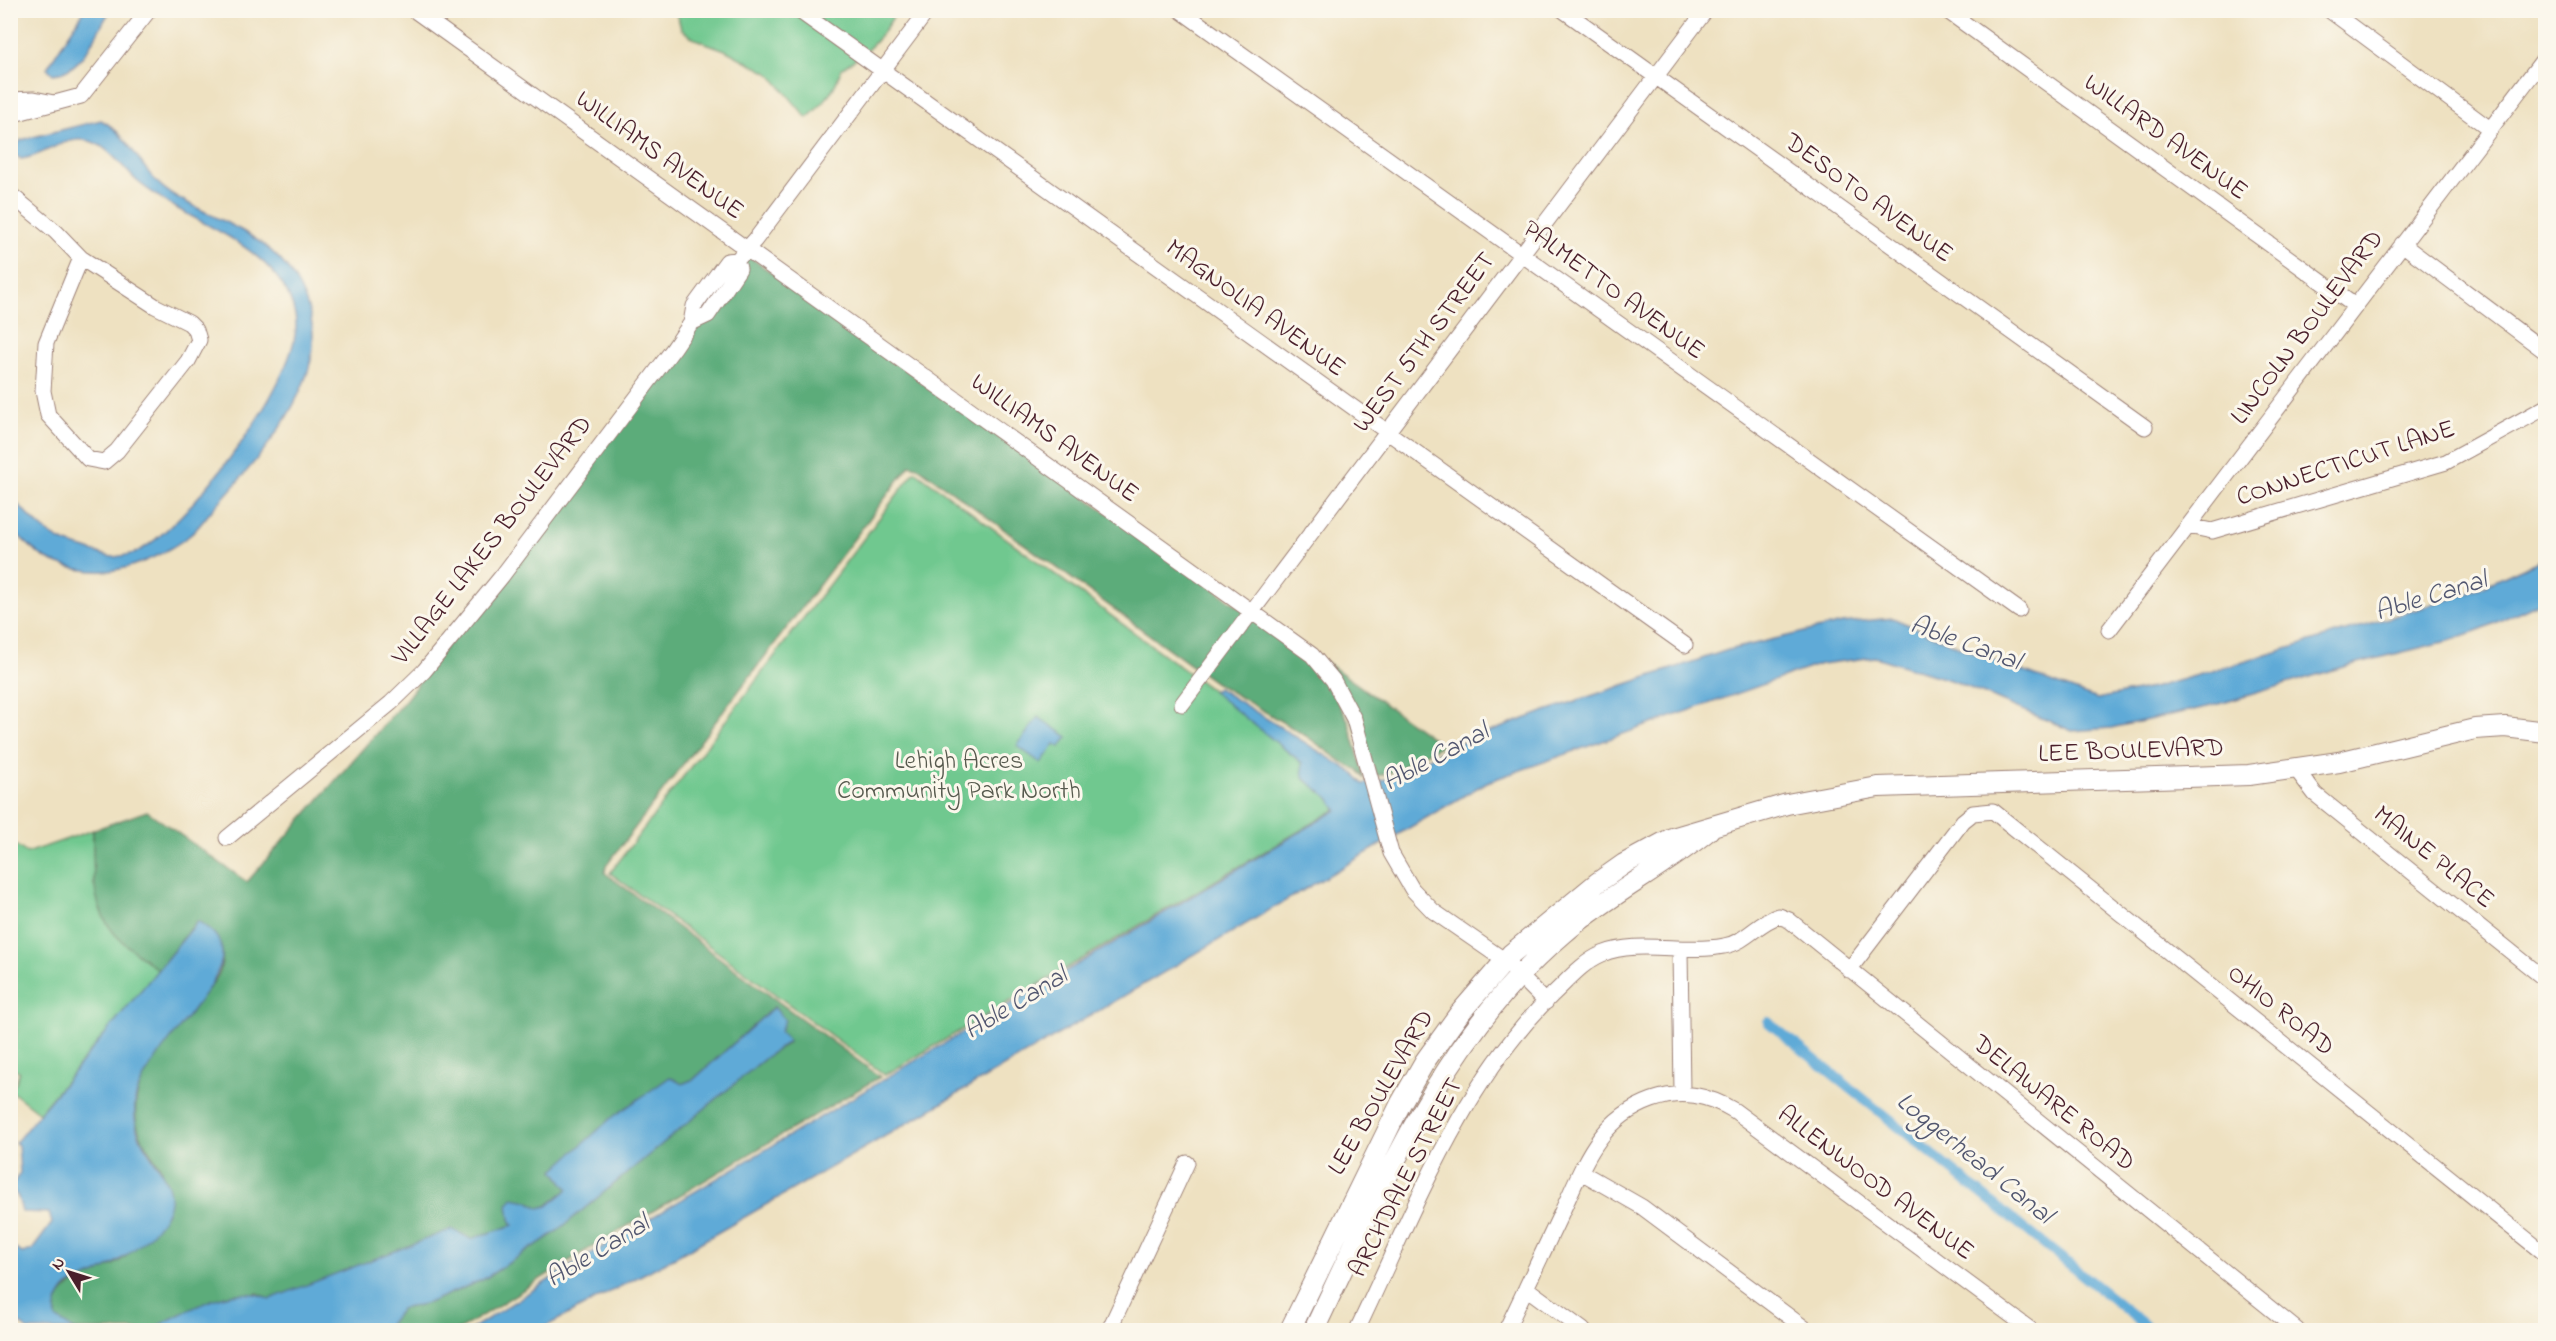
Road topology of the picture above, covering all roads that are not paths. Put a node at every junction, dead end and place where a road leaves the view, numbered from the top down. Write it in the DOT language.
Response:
graph roads {
  1 [pos="149,10"];
  2 [pos="414,10"];
  3 [pos="798,10"];
  4 [pos="928,10"];
  5 [pos="1180,10"];
  6 [pos="1563,10"];
  7 [pos="1706,10"];
  8 [pos="1946,10"];
  9 [pos="2329,10"];
  10 [pos="2546,56"];
  11 [pos="882,71"];
  12 [pos="2540,75"];
  13 [pos="1656,77"];
  14 [pos="12,107"];
  15 [pos="2490,129"];
  16 [pos="10,194"];
  17 [pos="2402,244"];
  18 [pos="741,254"];
  19 [pos="1522,255"];
  20 [pos="81,258"];
  21 [pos="2355,306"];
  22 [pos="2546,352"];
  23 [pos="2546,406"];
  24 [pos="2145,426"];
  25 [pos="1387,433"];
  26 [pos="2188,526"];
  27 [pos="1253,610"];
  28 [pos="2019,610"];
  29 [pos="2109,630"];
  30 [pos="1685,645"];
  31 [pos="1182,704"];
  32 [pos="2546,732"];
  33 [pos="2296,769"];
  34 [pos="1717,824"];
  35 [pos="227,838"];
  36 [pos="1779,915"];
  37 [pos="1680,950"];
  38 [pos="1504,960"];
  39 [pos="1849,970"];
  40 [pos="1520,975"];
  41 [pos="2546,980"];
  42 [pos="1546,1002"];
  43 [pos="1682,1093"];
  44 [pos="1187,1163"];
  45 [pos="1581,1172"];
  46 [pos="2546,1255"];
  47 [pos="1526,1288"];
  48 [pos="1308,1291"];
  49 [pos="1109,1330"];
  50 [pos="1290,1330"];
  51 [pos="1304,1330"];
  52 [pos="1314,1330"];
  53 [pos="1357,1330"];
  54 [pos="1506,1330"];
  55 [pos="1583,1330"];
  56 [pos="1807,1330"];
  57 [pos="2031,1330"];
  58 [pos="2297,1330"];
  1 -- 14 [label="street"];
  2 -- 18 [label="street, WILLIAMS AVENUE"];
  3 -- 11 [label="street, MAGNOLIA AVENUE"];
  4 -- 11 [label="street"];
  5 -- 19 [label="street, PALMETTO AVENUE"];
  6 -- 13 [label="street, DESOTO AVENUE"];
  7 -- 13 [label="street, WEST 5TH STREET"];
  8 -- 21 [label="street, WILLARD AVENUE"];
  9 -- 15 [label="street"];
  10 -- 12 [label="street, LINCOLN BOULEVARD"];
  11 -- 18 [label="street"];
  11 -- 25 [label="street, MAGNOLIA AVENUE"];
  12 -- 15 [label="street, LINCOLN BOULEVARD"];
  13 -- 19 [label="street, WEST 5TH STREET"];
  13 -- 24 [label="street, DESOTO AVENUE"];
  15 -- 17 [label="street, LINCOLN BOULEVARD"];
  16 -- 20 [label="street"];
  17 -- 21 [label="street, LINCOLN BOULEVARD"];
  17 -- 22 [label="street"];
  18 -- 27 [label="street, WILLIAMS AVENUE"];
  18 -- 35 [label="street, VILLAGE LAKES BOULEVARD"];
  19 -- 25 [label="street, WEST 5TH STREET"];
  19 -- 28 [label="street, PALMETTO AVENUE"];
  20 -- 20 [label="street"];
  21 -- 26 [label="street, LINCOLN BOULEVARD"];
  23 -- 26 [label="street, CONNECTICUT LANE"];
  25 -- 27 [label="street, WEST 5TH STREET"];
  25 -- 30 [label="street, MAGNOLIA AVENUE"];
  26 -- 29 [label="street, LINCOLN BOULEVARD"];
  27 -- 31 [label="street, WEST 5TH STREET"];
  27 -- 38 [label="street, WILLIAMS AVENUE"];
  32 -- 33 [label="main road, LEE BOULEVARD"];
  33 -- 34 [label="main road, LEE BOULEVARD"];
  33 -- 41 [label="street, MAINE PLACE"];
  34 -- 38 [label="main road, LEE BOULEVARD"];
  34 -- 40 [label="main road, LEE BOULEVARD"];
  36 -- 37 [label="street, ARCHDALE STREET"];
  36 -- 39 [label="street, DELAWARE ROAD"];
  37 -- 42 [label="street, ARCHDALE STREET"];
  37 -- 43 [label="street"];
  38 -- 40 [label="street, WILLIAMS AVENUE"];
  38 -- 48 [label="main road, LEE BOULEVARD"];
  39 -- 46 [label="street, OHIO ROAD"];
  39 -- 58 [label="street, DELAWARE ROAD"];
  40 -- 42 [label="street, WILLIAMS AVENUE"];
  40 -- 52 [label="main road, LEE BOULEVARD"];
  42 -- 53 [label="street, ARCHDALE STREET"];
  43 -- 45 [label="street"];
  43 -- 57 [label="street, ALLENWOOD AVENUE"];
  44 -- 49 [label="street"];
  45 -- 47 [label="street"];
  45 -- 56 [label="street"];
  47 -- 54 [label="street"];
  47 -- 55 [label="street"];
  48 -- 50 [label="main road, LEE BOULEVARD"];
  48 -- 51 [label="main road"];
}
